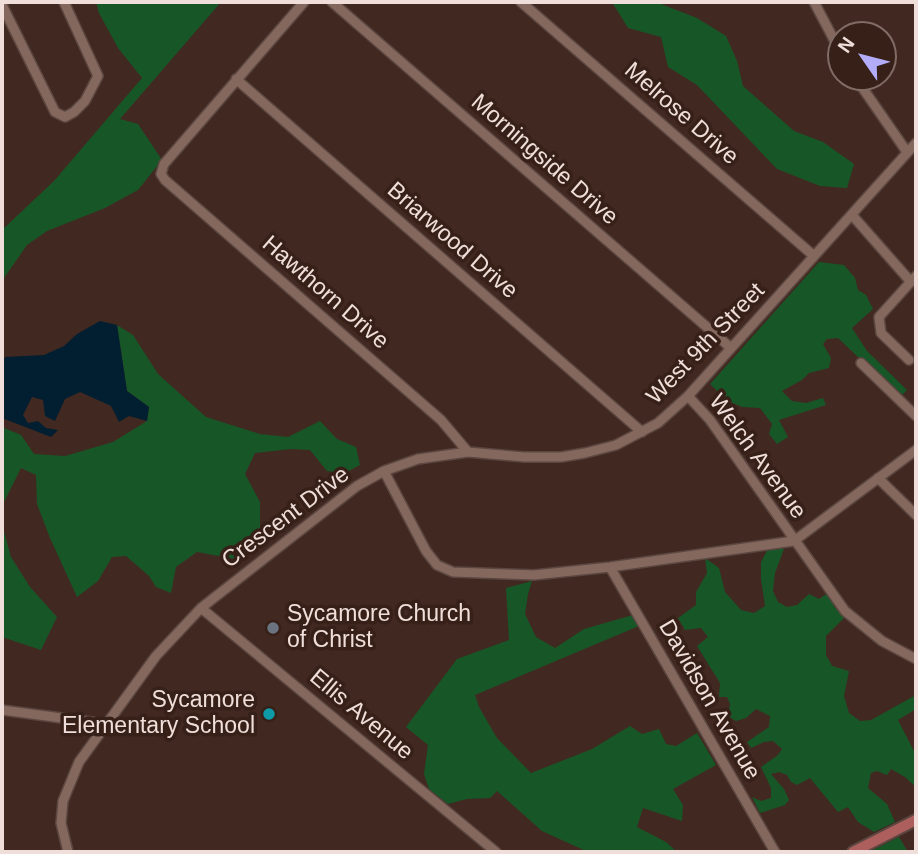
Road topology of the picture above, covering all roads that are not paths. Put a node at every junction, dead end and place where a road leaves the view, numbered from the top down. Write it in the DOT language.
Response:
graph roads {
  1 [pos="64,2"];
  2 [pos="304,2"];
  3 [pos="332,2"];
  4 [pos="521,2"];
  5 [pos="814,2"];
  6 [pos="2,5"];
  7 [pos="827,27"];
  8 [pos="236,79"];
  9 [pos="865,91"];
  10 [pos="916,143"];
  11 [pos="907,152"];
  12 [pos="852,215"];
  13 [pos="814,256"];
  14 [pos="914,279"];
  15 [pos="731,348"];
  16 [pos="909,360"];
  17 [pos="861,363"];
  18 [pos="688,396"];
  19 [pos="916,416"];
  20 [pos="642,432"];
  21 [pos="916,450"];
  22 [pos="468,452"];
  23 [pos="384,471"];
  24 [pos="878,478"];
  25 [pos="916,515"];
  26 [pos="794,541"];
  27 [pos="610,567"];
  28 [pos="201,608"];
  29 [pos="916,659"];
  30 [pos="2,710"];
  31 [pos="106,724"];
  32 [pos="916,820"];
  33 [pos="68,852"];
  34 [pos="496,852"];
  35 [pos="775,852"];
  36 [pos="853,852"];
  1 -- 6 [label="street"];
  2 -- 8 [label="street"];
  3 -- 15 [label="street, Morningside Drive"];
  4 -- 13 [label="street, Melrose Drive"];
  5 -- 7 [label="street"];
  8 -- 20 [label="street, Briarwood Drive"];
  8 -- 22 [label="street, Hawthorn Drive"];
  9 -- 11 [label="street"];
  10 -- 11 [label="street, West 9th Street"];
  11 -- 12 [label="street, West 9th Street"];
  12 -- 13 [label="street, West 9th Street"];
  12 -- 14 [label="street"];
  13 -- 15 [label="street, West 9th Street"];
  14 -- 16 [label="street"];
  15 -- 18 [label="street, West 9th Street"];
  17 -- 19 [label="street"];
  18 -- 20 [label="street, West 9th Street"];
  18 -- 26 [label="street, Welch Avenue"];
  20 -- 22 [label="street, West 9th Street"];
  21 -- 24 [label="street"];
  22 -- 23 [label="street, West 9th Street"];
  23 -- 27 [label="street, Crescent Drive"];
  23 -- 28 [label="street, Crescent Drive"];
  24 -- 25 [label="street"];
  24 -- 26 [label="street"];
  26 -- 27 [label="street, Crescent Drive"];
  26 -- 29 [label="street"];
  27 -- 35 [label="street, Davidson Avenue"];
  28 -- 31 [label="street, Crescent Drive"];
  28 -- 34 [label="street, Ellis Avenue"];
  30 -- 31 [label="street"];
  31 -- 33 [label="street, Crescent Drive"];
  32 -- 36 [label="main road"];
}
